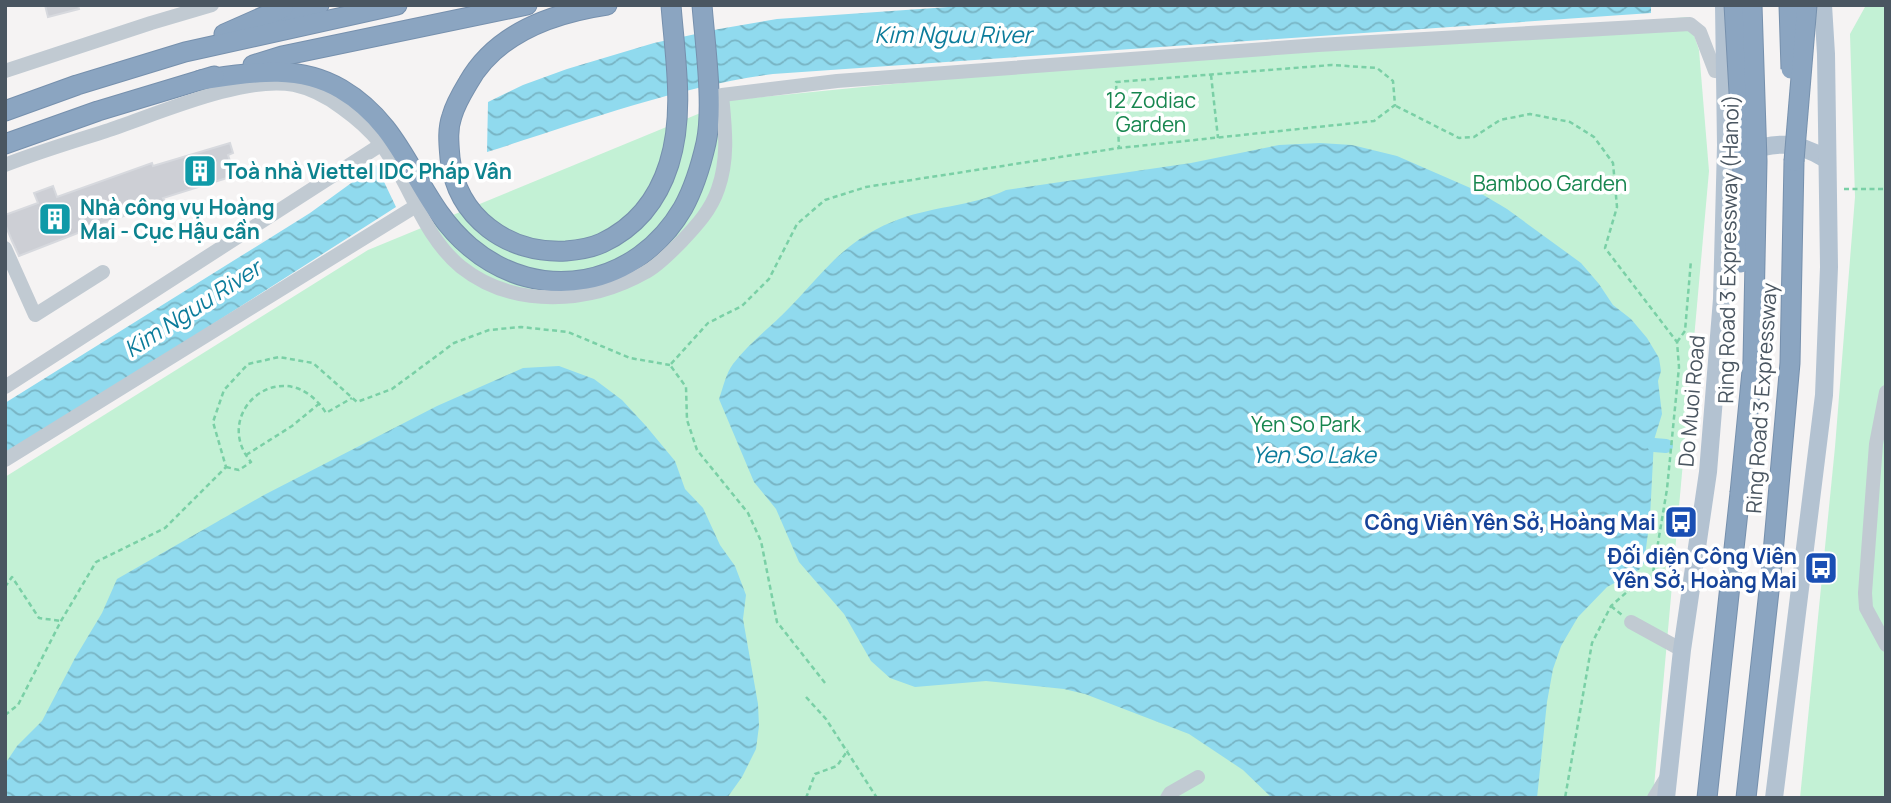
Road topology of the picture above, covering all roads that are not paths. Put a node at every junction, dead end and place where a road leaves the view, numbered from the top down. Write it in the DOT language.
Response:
graph roads {
  1 [pos="212,5"];
  2 [pos="289,5"];
  3 [pos="320,5"];
  4 [pos="397,5"];
  5 [pos="527,5"];
  6 [pos="607,5"];
  7 [pos="671,5"];
  8 [pos="702,5"];
  9 [pos="718,5"];
  10 [pos="1724,5"];
  11 [pos="1734,5"];
  12 [pos="1752,5"];
  13 [pos="1789,5"];
  14 [pos="1807,5"];
  15 [pos="1825,10"];
  16 [pos="185,52"];
  17 [pos="5,71"];
  18 [pos="1726,72"];
  19 [pos="201,80"];
  20 [pos="721,90"];
  21 [pos="5,111"];
  22 [pos="5,144"];
  23 [pos="382,144"];
  24 [pos="1826,159"];
  25 [pos="1794,161"];
  26 [pos="1726,164"];
  27 [pos="5,165"];
  28 [pos="416,206"];
  29 [pos="5,248"];
  30 [pos="103,272"];
  31 [pos="5,387"];
  32 [pos="1886,392"];
  33 [pos="5,460"];
  34 [pos="1740,493"];
  35 [pos="1631,622"];
  36 [pos="1886,645"];
  37 [pos="1682,650"];
  38 [pos="1669,774"];
  39 [pos="1198,777"];
  40 [pos="1167,798"];
  41 [pos="1654,798"];
  42 [pos="1666,798"];
  43 [pos="1707,798"];
  44 [pos="1746,798"];
  45 [pos="1774,798"];
  1 -- 17 [label="street"];
  2 -- 16 [label="highway"];
  3 -- 16 [label="highway"];
  4 -- 16 [label="highway"];
  5 -- 19 [label="highway"];
  6 -- 7 [label="highway"];
  8 -- 19 [label="highway"];
  9 -- 20 [label="highway"];
  10 -- 18 [label="main road, Do Muoi Road"];
  11 -- 34 [label="highway, bridge"];
  12 -- 34 [label="highway, Ring Road 3 Expressway (Hanoi), bridge"];
  13 -- 25 [label="highway, bridge"];
  14 -- 25 [label="highway, bridge"];
  15 -- 24 [label="main road"];
  16 -- 21 [label="highway"];
  18 -- 20 [label="street"];
  18 -- 26 [label="main road, Do Muoi Road"];
  19 -- 22 [label="highway"];
  20 -- 28 [label="street"];
  23 -- 27 [label="street"];
  23 -- 28 [label="street"];
  23 -- 31 [label="street"];
  24 -- 26 [label="main road"];
  24 -- 45 [label="main road"];
  25 -- 44 [label="highway, Ring Road 3 Expressway"];
  26 -- 37 [label="main road, Do Muoi Road"];
  28 -- 33 [label="street"];
  29 -- 30 [label="street"];
  32 -- 36 [label="street"];
  34 -- 43 [label="highway, Ring Road 3 Expressway"];
  35 -- 37 [label="street"];
  37 -- 38 [label="main road, Do Muoi Road"];
  38 -- 41 [label="street"];
  38 -- 42 [label="main road, Do Muoi Road"];
  39 -- 40 [label="street"];
}
